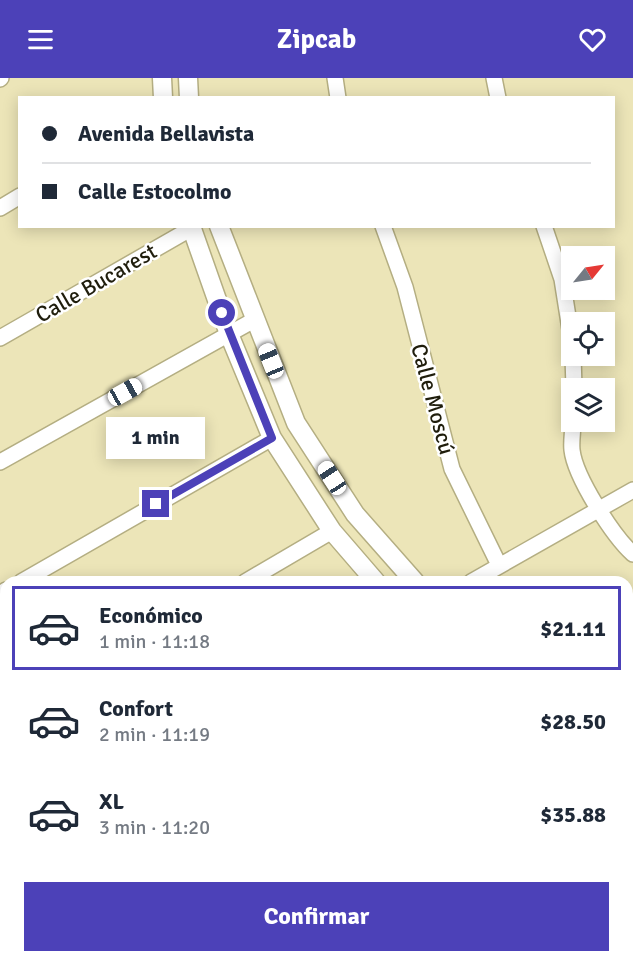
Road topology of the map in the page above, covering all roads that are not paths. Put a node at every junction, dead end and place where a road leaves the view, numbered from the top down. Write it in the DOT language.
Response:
graph roads {
  1 [pos="162,78"];
  2 [pos="188,78"];
  3 [pos="335,78"];
  4 [pos="494,78"];
  5 [pos="163,96"];
  6 [pos="189,96"];
  7 [pos="338,96"];
  8 [pos="498,96"];
  9 [pos="18,197"];
  10 [pos="0,207"];
  11 [pos="190,228"];
  12 [pos="192,228"];
  13 [pos="220,228"];
  14 [pos="384,228"];
  15 [pos="545,228"];
  16 [pos="567,312"];
  17 [pos="254,320"];
  18 [pos="229,334"];
  19 [pos="0,338"];
  20 [pos="573,432"];
  21 [pos="272,438"];
  22 [pos="0,462"];
  23 [pos="633,490"];
  24 [pos="598,509"];
  25 [pos="332,531"];
  26 [pos="633,554"];
  27 [pos="499,565"];
  28 [pos="31,576"];
  29 [pos="255,576"];
  30 [pos="371,576"];
  31 [pos="410,576"];
  32 [pos="481,576"];
  1 -- 5 [label="street"];
  2 -- 6 [label="street"];
  3 -- 7 [label="street"];
  4 -- 8 [label="street"];
  9 -- 10 [label="street"];
  11 -- 19 [label="street, Calle Bucarest"];
  12 -- 18 [label="street"];
  13 -- 17 [label="street"];
  14 -- 27 [label="street, Calle Moscú"];
  15 -- 16 [label="street"];
  17 -- 18 [label="street"];
  17 -- 31 [label="street"];
  18 -- 21 [label="street"];
  18 -- 22 [label="street"];
  20 -- 24 [label="street"];
  21 -- 25 [label="street"];
  21 -- 28 [label="street"];
  23 -- 24 [label="street"];
  24 -- 26 [label="street"];
  24 -- 27 [label="street"];
  25 -- 29 [label="street"];
  25 -- 30 [label="street"];
  27 -- 32 [label="street"];
}
